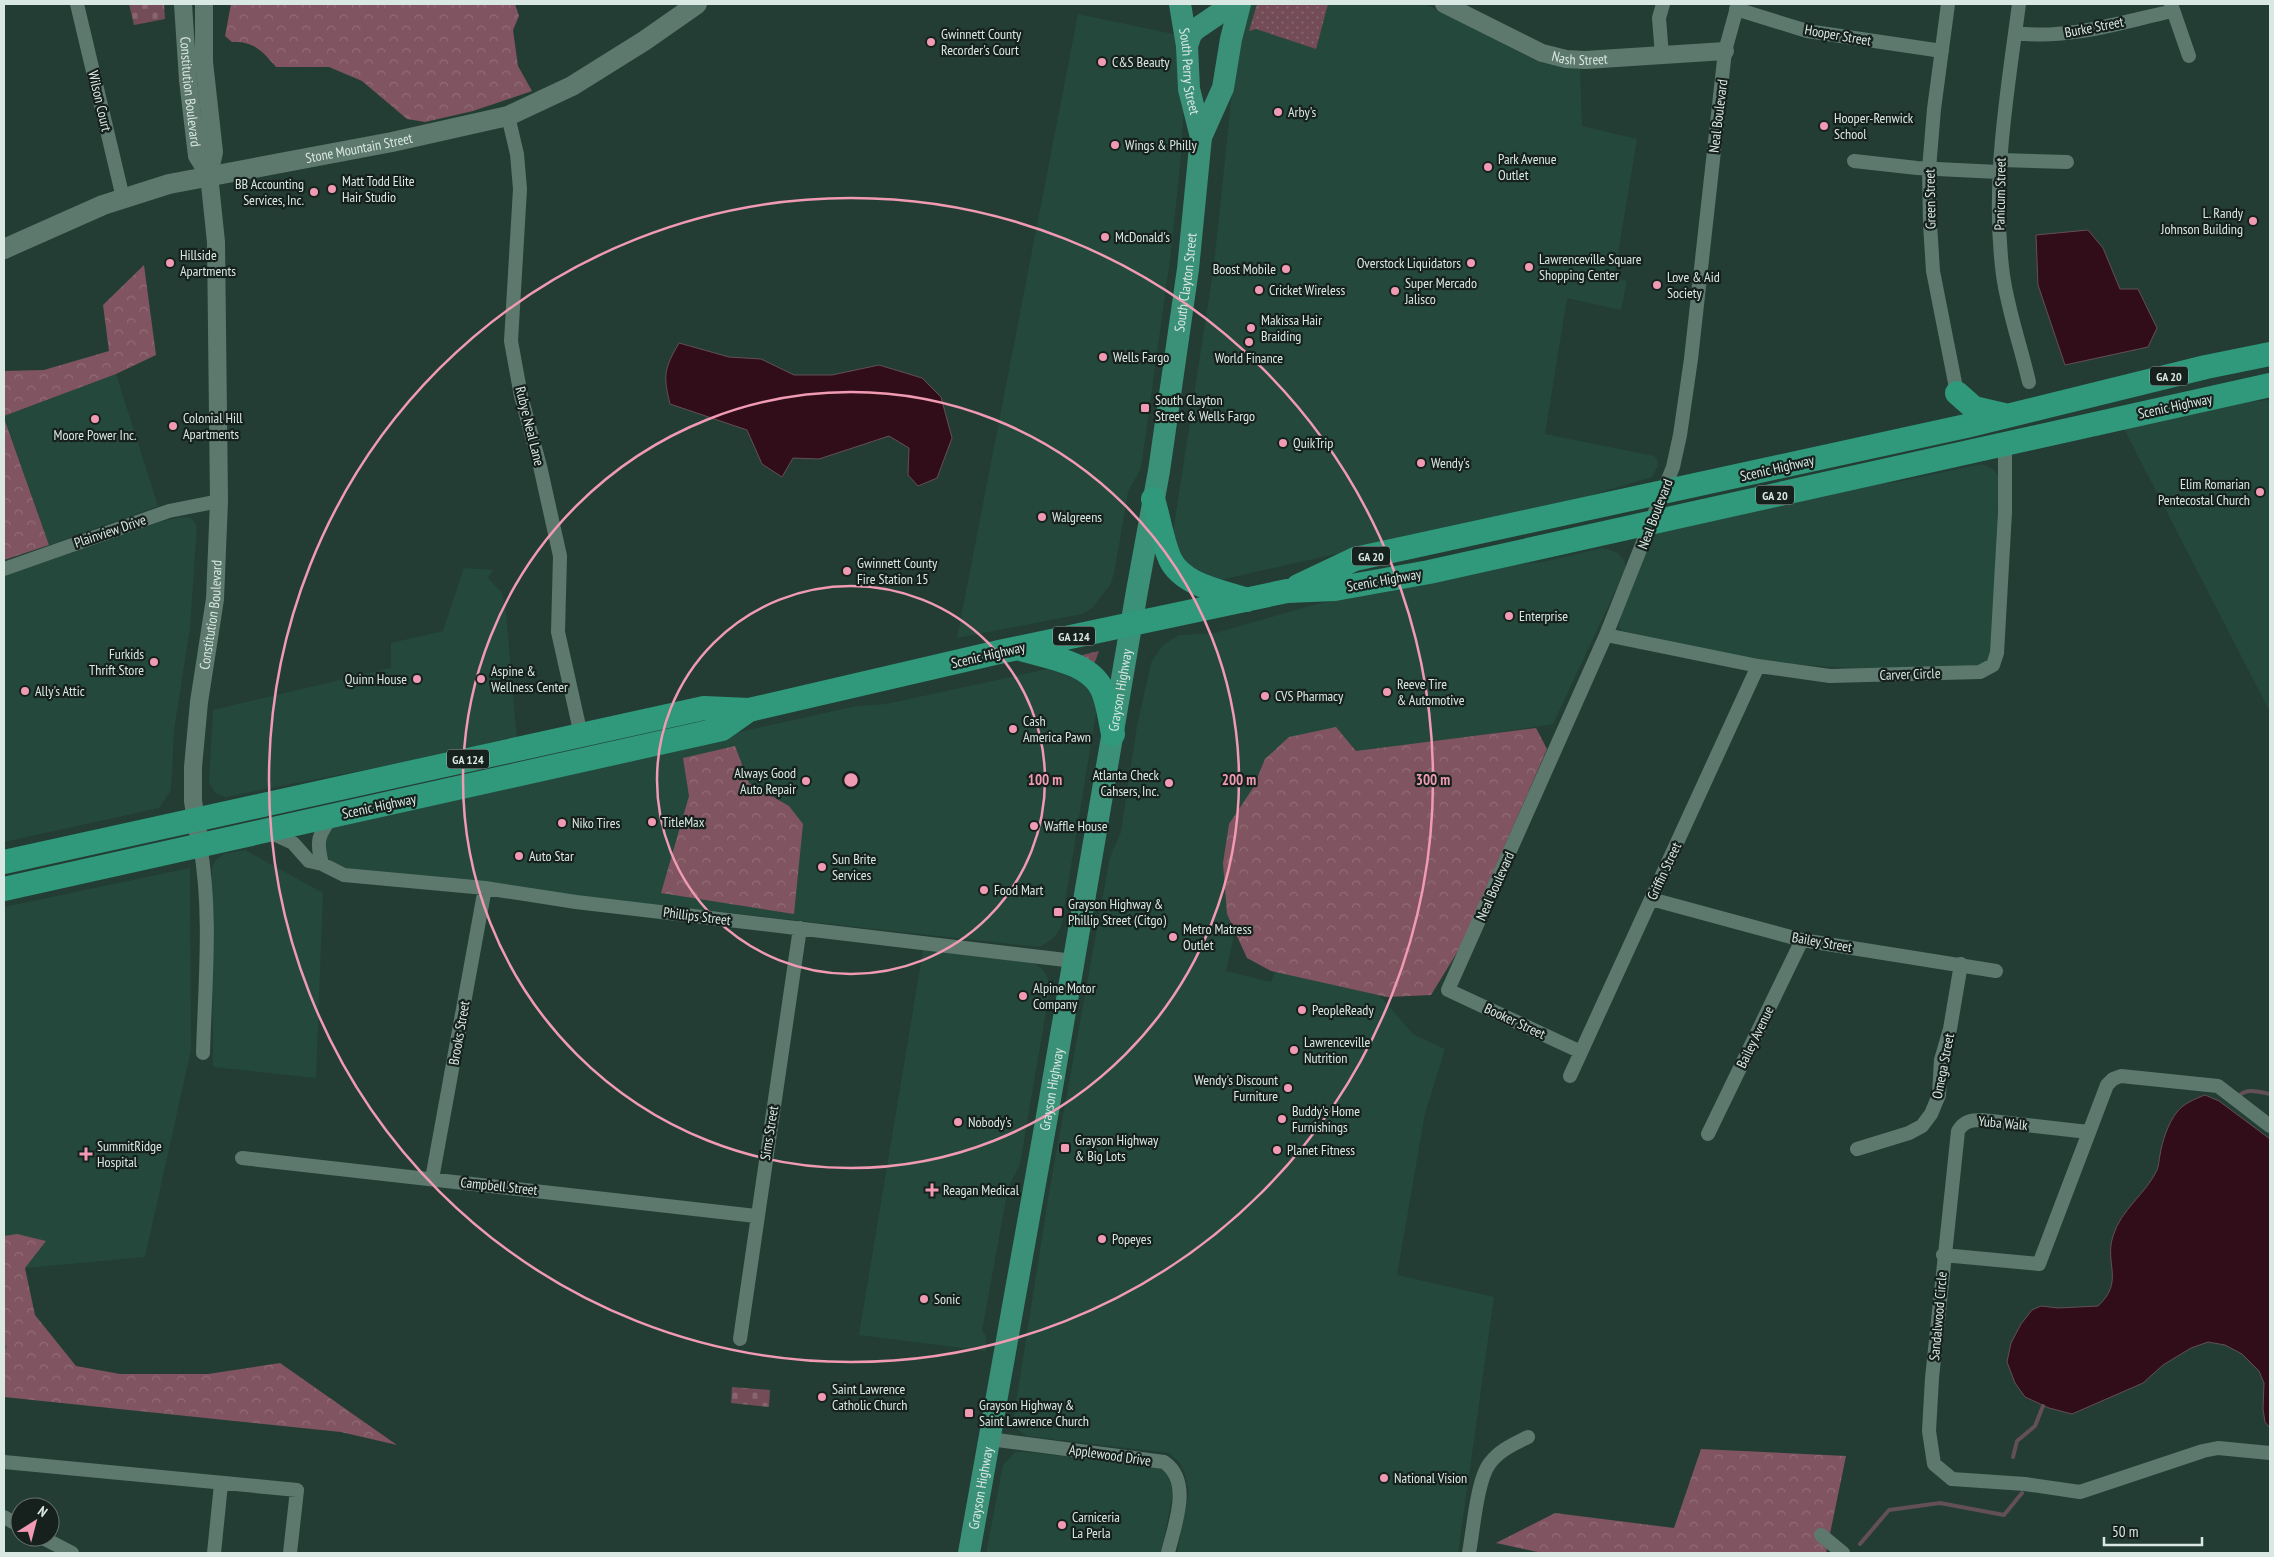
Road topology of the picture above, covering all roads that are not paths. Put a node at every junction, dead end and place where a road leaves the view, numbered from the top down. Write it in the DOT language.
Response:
graph roads {
  1 [pos="77,4"];
  2 [pos="183,4"];
  3 [pos="204,4"];
  4 [pos="1180,4"];
  5 [pos="1233,4"];
  6 [pos="1240,4"];
  7 [pos="1444,4"];
  8 [pos="1663,4"];
  9 [pos="1948,4"];
  10 [pos="2020,4"];
  11 [pos="689,6"];
  12 [pos="1737,6"];
  13 [pos="2172,7"];
  14 [pos="2016,33"];
  15 [pos="1187,46"];
  16 [pos="1726,50"];
  17 [pos="1942,51"];
  18 [pos="1662,56"];
  19 [pos="2189,56"];
  20 [pos="508,116"];
  21 [pos="1201,137"];
  22 [pos="1854,161"];
  23 [pos="2067,162"];
  24 [pos="1999,166"];
  25 [pos="1929,168"];
  26 [pos="209,176"];
  27 [pos="123,198"];
  28 [pos="4,250"];
  29 [pos="2270,354"];
  30 [pos="2029,382"];
  31 [pos="2270,385"];
  32 [pos="1957,393"];
  33 [pos="2010,416"];
  34 [pos="1942,432"];
  35 [pos="2005,443"];
  36 [pos="1662,494"];
  37 [pos="1154,499"];
  38 [pos="219,501"];
  39 [pos="1650,523"];
  40 [pos="4,569"];
  41 [pos="1287,591"];
  42 [pos="1247,600"];
  43 [pos="1132,624"];
  44 [pos="1606,635"];
  45 [pos="1017,648"];
  46 [pos="1758,666"];
  47 [pos="749,710"];
  48 [pos="581,734"];
  49 [pos="1113,734"];
  50 [pos="587,759"];
  51 [pos="333,816"];
  52 [pos="195,821"];
  53 [pos="266,831"];
  54 [pos="200,845"];
  55 [pos="4,862"];
  56 [pos="322,864"];
  57 [pos="485,888"];
  58 [pos="4,889"];
  59 [pos="1651,899"];
  60 [pos="800,928"];
  61 [pos="1802,940"];
  62 [pos="1074,961"];
  63 [pos="1962,964"];
  64 [pos="1996,971"];
  65 [pos="1448,990"];
  66 [pos="1581,1052"];
  67 [pos="203,1053"];
  68 [pos="1570,1076"];
  69 [pos="2270,1126"];
  70 [pos="2088,1132"];
  71 [pos="1708,1134"];
  72 [pos="1857,1149"];
  73 [pos="242,1158"];
  74 [pos="432,1179"];
  75 [pos="756,1216"];
  76 [pos="1943,1255"];
  77 [pos="740,1339"];
  78 [pos="1528,1438"];
  79 [pos="989,1439"];
  80 [pos="2270,1453"];
  81 [pos="4,1462"];
  82 [pos="221,1484"];
  83 [pos="1821,1534"];
  84 [pos="60,1547"];
  85 [pos="72,1553"];
  86 [pos="214,1553"];
  87 [pos="290,1553"];
  88 [pos="968,1553"];
  89 [pos="1168,1553"];
  90 [pos="1469,1553"];
  91 [pos="1843,1553"];
  1 -- 27 [label="street, Wilson Court"];
  2 -- 26 [label="street, Constitution Boulevard"];
  3 -- 26 [label="street, Constitution Boulevard"];
  4 -- 15 [label="main road, South Perry Street"];
  5 -- 15 [label="main road"];
  6 -- 21 [label="main road, South Clayton Street"];
  7 -- 18 [label="street, Nash Street"];
  8 -- 18 [label="street"];
  9 -- 17 [label="street, Green Street"];
  10 -- 14 [label="street, Panicum Street"];
  11 -- 20 [label="main road, Stone Mountain Street"];
  12 -- 16 [label="street, Neal Boulevard"];
  12 -- 17 [label="street, Hooper Street"];
  13 -- 14 [label="street, Burke Street"];
  13 -- 19 [label="street"];
  14 -- 24 [label="street, Panicum Street"];
  15 -- 21 [label="main road, South Perry Street"];
  16 -- 18 [label="street, Nash Street"];
  16 -- 36 [label="street, Neal Boulevard"];
  17 -- 25 [label="street, Green Street"];
  20 -- 26 [label="main road, Stone Mountain Street"];
  20 -- 48 [label="street, Rubye Neal Lane"];
  21 -- 37 [label="main road, South Clayton Street"];
  22 -- 25 [label="street"];
  23 -- 24 [label="street"];
  24 -- 25 [label="street"];
  24 -- 30 [label="street, Panicum Street"];
  25 -- 32 [label="street, Green Street"];
  26 -- 27 [label="main road, Stone Mountain Street"];
  26 -- 38 [label="street, Constitution Boulevard"];
  27 -- 28 [label="main road, Stone Mountain Street"];
  29 -- 33 [label="highway, Scenic Highway / GA 20"];
  31 -- 35 [label="highway, Scenic Highway / GA 20"];
  32 -- 33 [label="highway"];
  32 -- 34 [label="highway"];
  33 -- 34 [label="highway, Scenic Highway / GA 20"];
  34 -- 36 [label="highway, Scenic Highway / GA 20"];
  35 -- 39 [label="highway, Scenic Highway / GA 20"];
  35 -- 46 [label="street, Carver Circle"];
  36 -- 39 [label="street, Neal Boulevard"];
  36 -- 41 [label="highway, Scenic Highway / GA 20"];
  37 -- 42 [label="highway"];
  37 -- 43 [label="main road, South Clayton Street"];
  38 -- 40 [label="street, Plainview Drive"];
  38 -- 52 [label="street, Constitution Boulevard"];
  39 -- 41 [label="highway, Scenic Highway / GA 20"];
  39 -- 44 [label="street, Neal Boulevard"];
  41 -- 42 [label="highway, Scenic Highway / GA 20"];
  42 -- 43 [label="highway, Scenic Highway / GA 20"];
  43 -- 45 [label="highway, Scenic Highway / GA 124"];
  43 -- 49 [label="main road, Grayson Highway"];
  44 -- 46 [label="street, Carver Circle"];
  44 -- 65 [label="street, Neal Boulevard"];
  45 -- 47 [label="highway, Scenic Highway / GA 124"];
  45 -- 49 [label="highway"];
  46 -- 59 [label="street, Griffin Street"];
  47 -- 48 [label="highway, Scenic Highway / GA 124"];
  47 -- 50 [label="highway, Scenic Highway / GA 124"];
  48 -- 50 [label="highway"];
  48 -- 52 [label="highway, Scenic Highway / GA 124"];
  49 -- 62 [label="main road, Grayson Highway"];
  50 -- 51 [label="highway, Scenic Highway / GA 124"];
  51 -- 53 [label="highway, Scenic Highway / GA 124"];
  51 -- 56 [label="street"];
  52 -- 54 [label="street, Constitution Boulevard"];
  52 -- 55 [label="highway, Scenic Highway / GA 124"];
  53 -- 54 [label="highway, Scenic Highway / GA 124"];
  53 -- 56 [label="street, Phillips Street"];
  54 -- 58 [label="highway, Scenic Highway / GA 124"];
  54 -- 67 [label="street, Constitution Boulevard"];
  56 -- 57 [label="street, Phillips Street"];
  57 -- 60 [label="street, Phillips Street"];
  57 -- 74 [label="street, Brooks Street"];
  59 -- 61 [label="street, Bailey Street"];
  59 -- 66 [label="street, Griffin Street"];
  60 -- 62 [label="street, Phillips Street"];
  60 -- 75 [label="street, Sims Street"];
  61 -- 63 [label="street, Bailey Street"];
  61 -- 71 [label="street, Bailey Avenue"];
  62 -- 79 [label="main road, Grayson Highway"];
  63 -- 64 [label="street, Bailey Street"];
  63 -- 72 [label="street, Omega Street"];
  65 -- 66 [label="street, Booker Street"];
  66 -- 68 [label="street, Griffin Street"];
  69 -- 70 [label="street, Sandalwood Circle"];
  70 -- 76 [label="street, Sandalwood Circle"];
  70 -- 76 [label="street, Yuba Walk"];
  73 -- 74 [label="street, Campbell Street"];
  74 -- 75 [label="street, Campbell Street"];
  75 -- 77 [label="street, Sims Street"];
  76 -- 80 [label="street, Sandalwood Circle"];
  78 -- 90 [label="street"];
  79 -- 88 [label="main road, Grayson Highway"];
  79 -- 89 [label="street, Applewood Drive"];
  81 -- 82 [label="street"];
  82 -- 86 [label="street"];
  82 -- 87 [label="street"];
  83 -- 91 [label="street"];
  84 -- 85 [label="street"];
}
